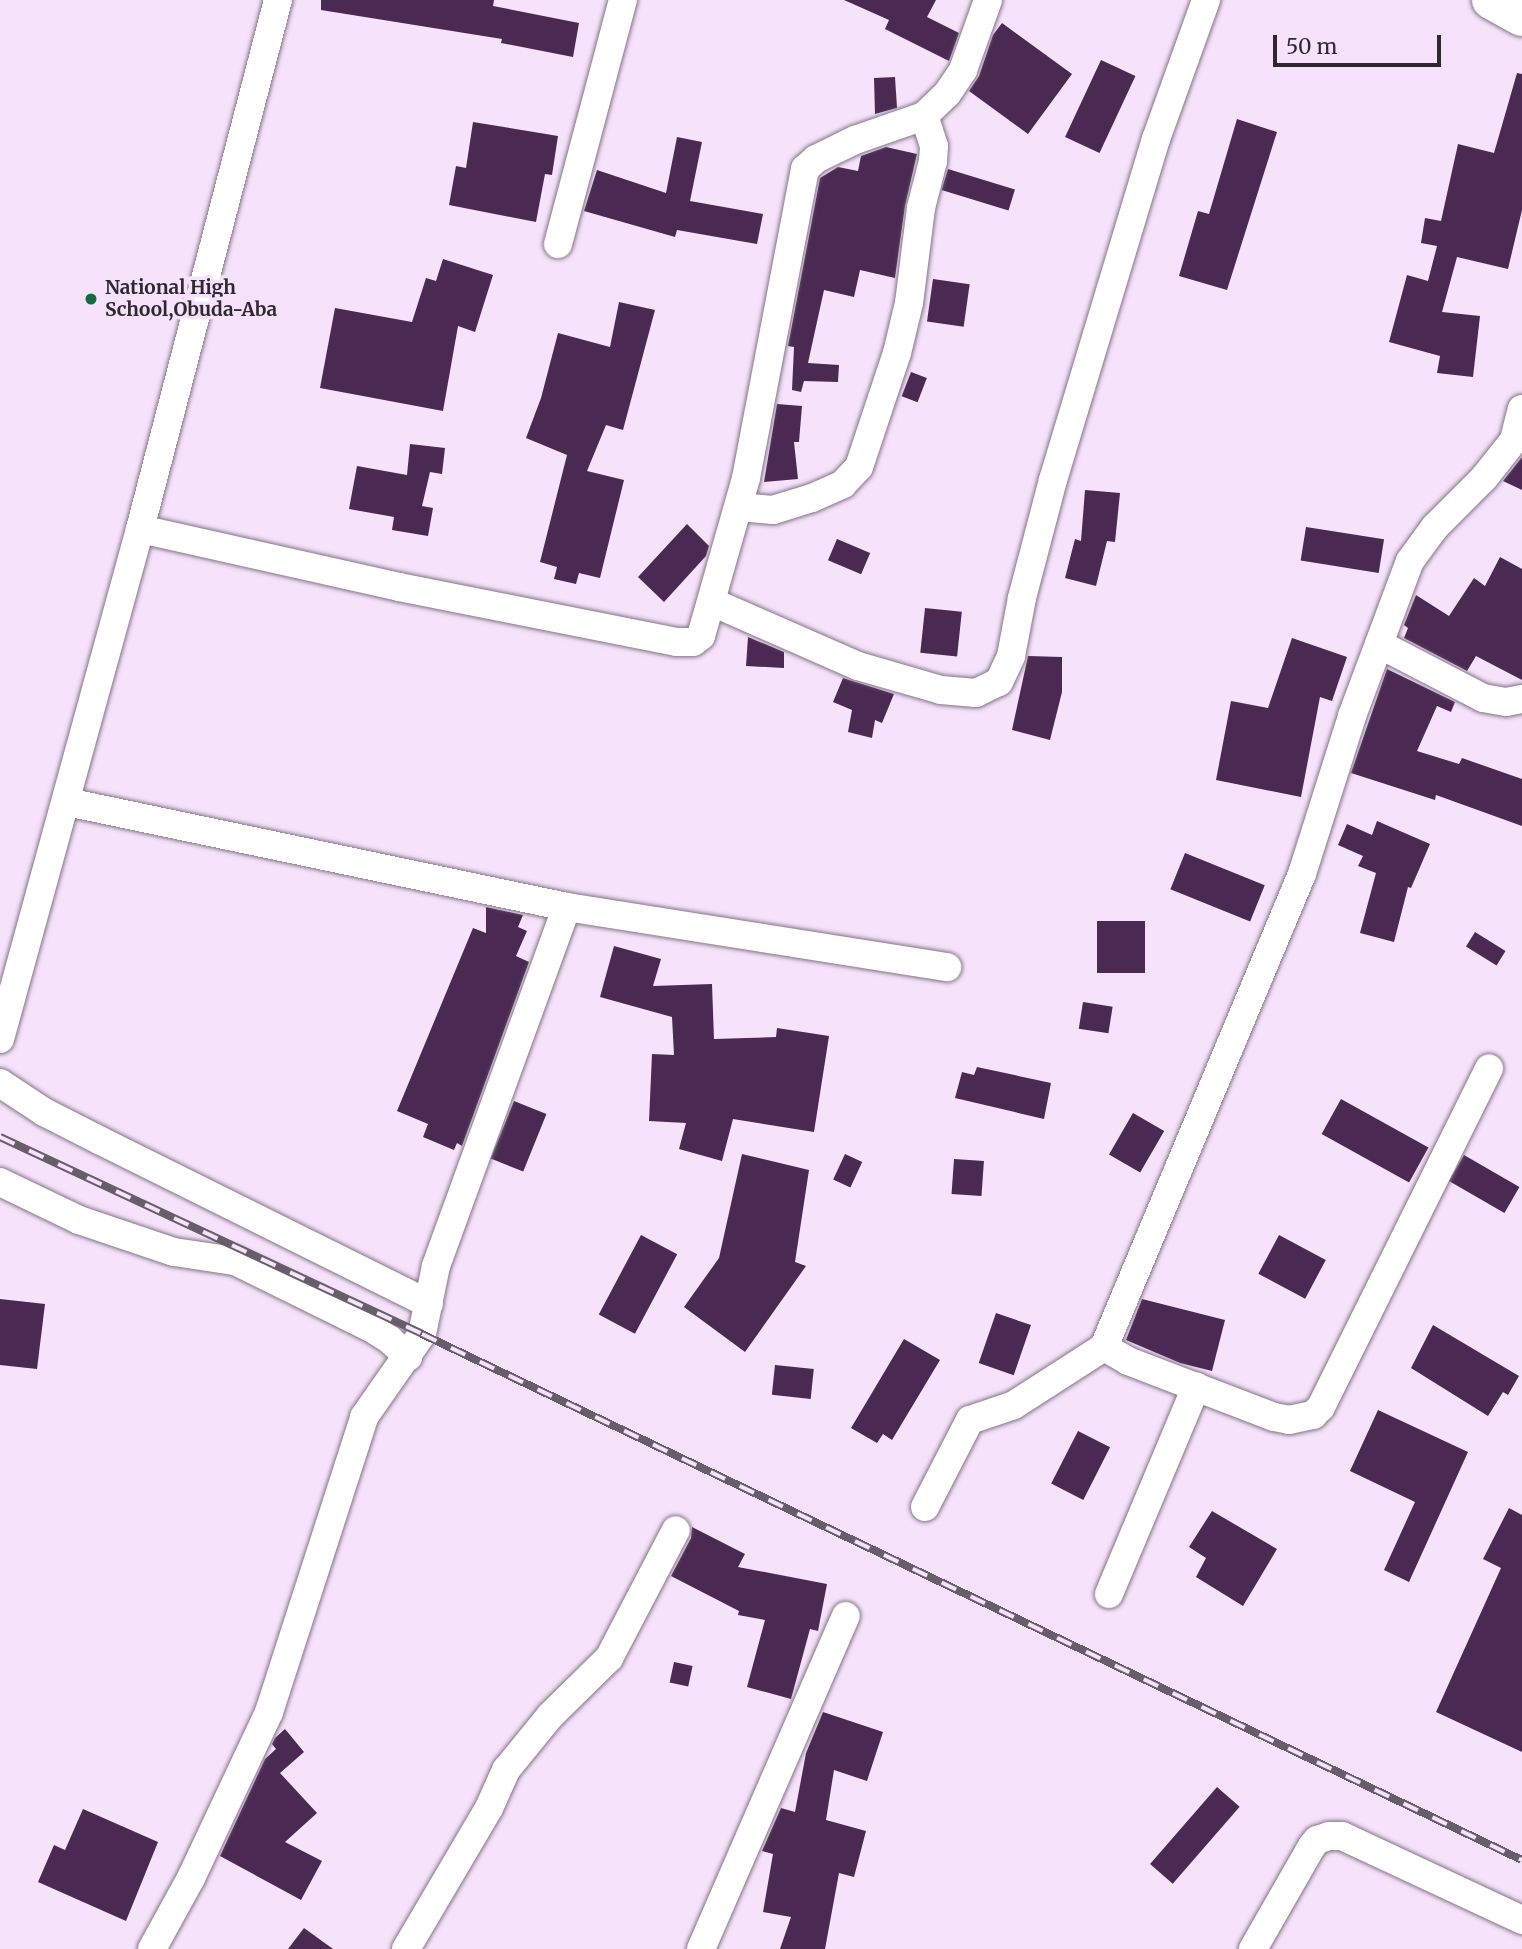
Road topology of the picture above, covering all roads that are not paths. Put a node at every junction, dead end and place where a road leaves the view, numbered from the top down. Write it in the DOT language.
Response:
graph roads {
  1 [pos="278,0"];
  2 [pos="623,0"];
  3 [pos="988,0"];
  4 [pos="1206,0"];
  5 [pos="1491,0"];
  6 [pos="1522,17"];
  7 [pos="924,116"];
  8 [pos="558,244"];
  9 [pos="1522,409"];
  10 [pos="738,507"];
  11 [pos="140,529"];
  12 [pos="712,602"];
  13 [pos="1379,644"];
  14 [pos="1522,699"];
  15 [pos="67,802"];
  16 [pos="567,907"];
  17 [pos="947,967"];
  18 [pos="0,1039"];
  19 [pos="1489,1068"];
  20 [pos="0,1083"];
  21 [pos="0,1182"];
  22 [pos="429,1304"];
  23 [pos="1104,1347"];
  24 [pos="408,1357"];
  25 [pos="1196,1387"];
  26 [pos="925,1507"];
  27 [pos="676,1530"];
  28 [pos="1109,1594"];
  29 [pos="846,1616"];
  30 [pos="1522,1920"];
  31 [pos="152,1949"];
  32 [pos="407,1949"];
  33 [pos="701,1949"];
  34 [pos="1253,1949"];
  1 -- 11 [label="street"];
  2 -- 8 [label="street"];
  3 -- 7 [label="street"];
  4 -- 12 [label="street"];
  5 -- 6 [label="highway"];
  7 -- 10 [label="street"];
  7 -- 10 [label="street"];
  9 -- 13 [label="street"];
  10 -- 12 [label="street"];
  11 -- 12 [label="street"];
  11 -- 15 [label="street"];
  13 -- 14 [label="street"];
  13 -- 23 [label="street"];
  15 -- 16 [label="street"];
  15 -- 18 [label="street"];
  16 -- 17 [label="street"];
  16 -- 22 [label="street"];
  19 -- 25 [label="street"];
  20 -- 22 [label="street"];
  21 -- 24 [label="street"];
  22 -- 24 [label="street"];
  23 -- 25 [label="street"];
  23 -- 26 [label="street"];
  24 -- 31 [label="street"];
  25 -- 28 [label="street"];
  27 -- 32 [label="street"];
  29 -- 33 [label="street"];
  30 -- 34 [label="street"];
}
